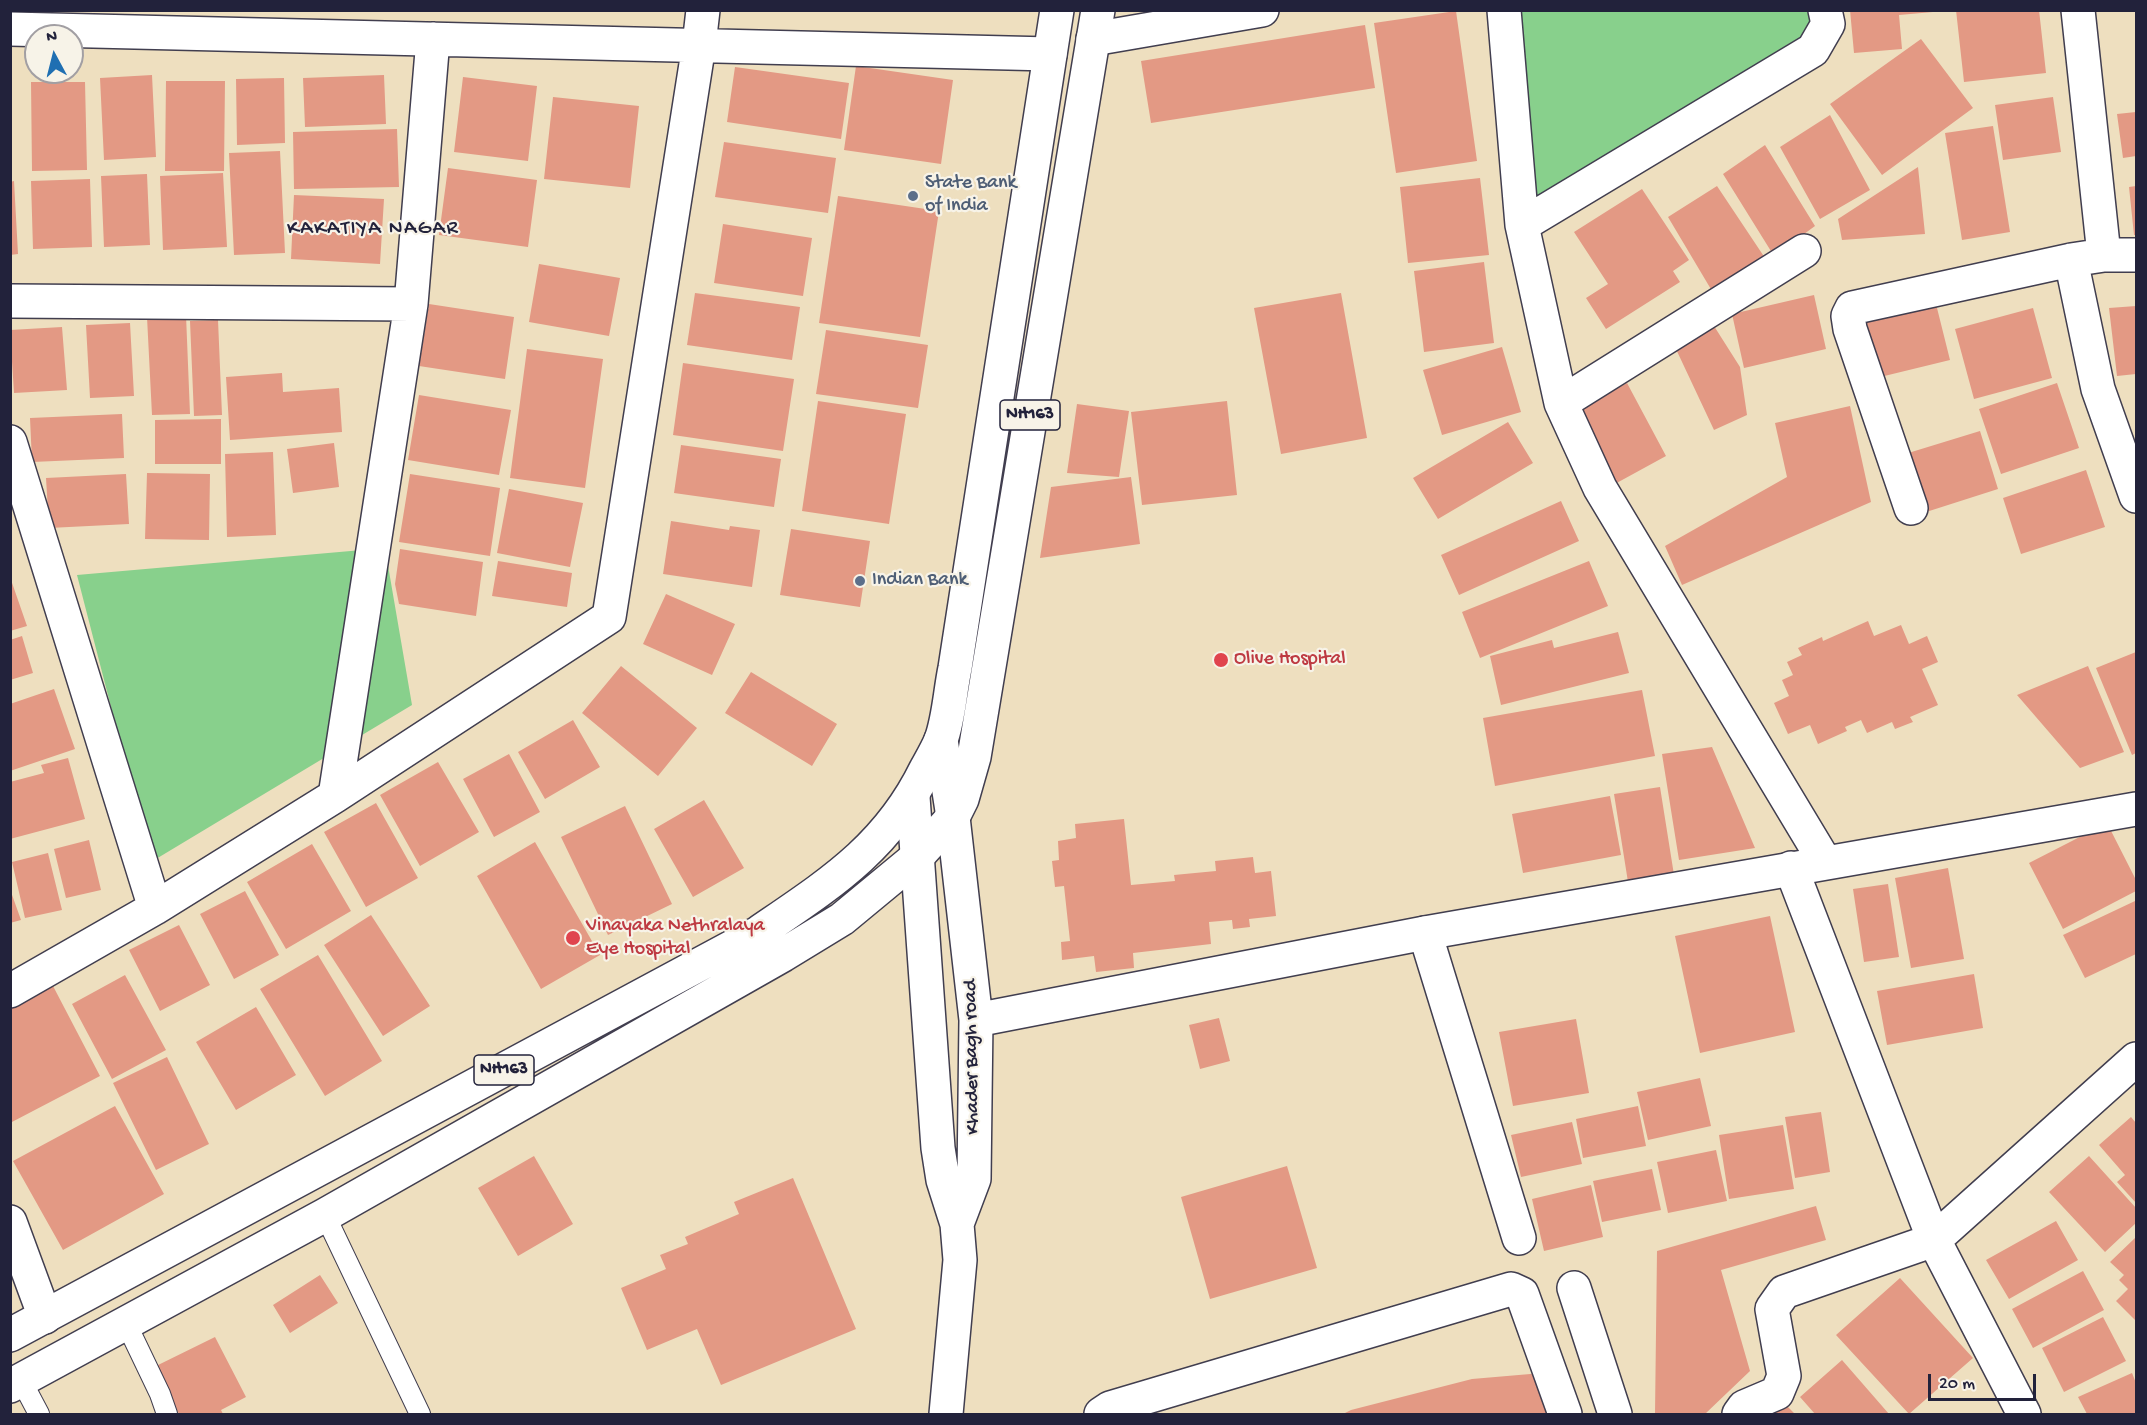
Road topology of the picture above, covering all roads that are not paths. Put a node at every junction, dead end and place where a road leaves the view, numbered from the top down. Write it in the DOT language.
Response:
graph roads {
  1 [pos="703,10"];
  2 [pos="1057,10"];
  3 [pos="1262,10"];
  4 [pos="1504,10"];
  5 [pos="1825,10"];
  6 [pos="2078,10"];
  7 [pos="272,23"];
  8 [pos="1095,25"];
  9 [pos="10,29"];
  10 [pos="433,39"];
  11 [pos="699,45"];
  12 [pos="1050,54"];
  13 [pos="1522,225"];
  14 [pos="1804,251"];
  15 [pos="2103,255"];
  16 [pos="2136,255"];
  17 [pos="2071,260"];
  18 [pos="10,301"];
  19 [pos="411,304"];
  20 [pos="1561,403"];
  21 [pos="10,442"];
  22 [pos="2136,495"];
  23 [pos="1911,508"];
  24 [pos="941,740"];
  25 [pos="335,796"];
  26 [pos="913,797"];
  27 [pos="2135,811"];
  28 [pos="953,817"];
  29 [pos="917,857"];
  30 [pos="1825,862"];
  31 [pos="1791,868"];
  32 [pos="155,908"];
  33 [pos="1425,933"];
  34 [pos="10,991"];
  35 [pos="976,1020"];
  36 [pos="2136,1059"];
  37 [pos="325,1215"];
  38 [pos="10,1222"];
  39 [pos="957,1224"];
  40 [pos="1519,1238"];
  41 [pos="1934,1240"];
  42 [pos="1574,1288"];
  43 [pos="45,1317"];
  44 [pos="126,1323"];
  45 [pos="10,1335"];
  46 [pos="16,1383"];
  47 [pos="39,1414"];
  48 [pos="167,1414"];
  49 [pos="420,1414"];
  50 [pos="946,1414"];
  51 [pos="1101,1414"];
  52 [pos="1565,1414"];
  53 [pos="1615,1414"];
  54 [pos="1739,1414"];
  55 [pos="2024,1414"];
  1 -- 11 [label="main road"];
  2 -- 12 [label="main road, NH163"];
  3 -- 8 [label="main road"];
  4 -- 13 [label="main road"];
  5 -- 13 [label="main road"];
  6 -- 15 [label="main road"];
  7 -- 9 [label="main road"];
  7 -- 10 [label="main road"];
  8 -- 28 [label="main road, NH163"];
  10 -- 11 [label="main road"];
  10 -- 19 [label="main road"];
  11 -- 12 [label="main road"];
  11 -- 25 [label="main road"];
  12 -- 24 [label="main road, NH163"];
  13 -- 20 [label="main road"];
  14 -- 20 [label="main road"];
  15 -- 16 [label="main road"];
  15 -- 17 [label="main road"];
  17 -- 22 [label="main road"];
  17 -- 23 [label="main road"];
  18 -- 19 [label="main road"];
  19 -- 25 [label="main road"];
  20 -- 30 [label="main road"];
  21 -- 32 [label="main road"];
  24 -- 26 [label="main road, NH163"];
  24 -- 28 [label="main road, Khader Bagh road"];
  25 -- 32 [label="main road"];
  26 -- 29 [label="main road, Khader Bagh road"];
  26 -- 43 [label="main road, NH163"];
  27 -- 30 [label="main road"];
  28 -- 29 [label="main road, NH163"];
  28 -- 35 [label="main road, Khader Bagh road"];
  29 -- 37 [label="main road, NH163"];
  29 -- 39 [label="main road, Khader Bagh road"];
  30 -- 31 [label="main road"];
  31 -- 33 [label="main road"];
  31 -- 41 [label="main road"];
  32 -- 34 [label="main road"];
  33 -- 35 [label="main road"];
  33 -- 40 [label="main road"];
  35 -- 39 [label="main road, Khader Bagh road"];
  36 -- 41 [label="main road"];
  37 -- 44 [label="main road, NH163"];
  37 -- 49 [label="lane"];
  38 -- 43 [label="main road"];
  39 -- 50 [label="main road, Khader Bagh road"];
  41 -- 54 [label="main road"];
  41 -- 55 [label="main road"];
  42 -- 53 [label="main road"];
  43 -- 45 [label="main road, NH163"];
  44 -- 46 [label="main road, NH163"];
  44 -- 48 [label="lane"];
  46 -- 47 [label="lane"];
  51 -- 52 [label="main road"];
}
